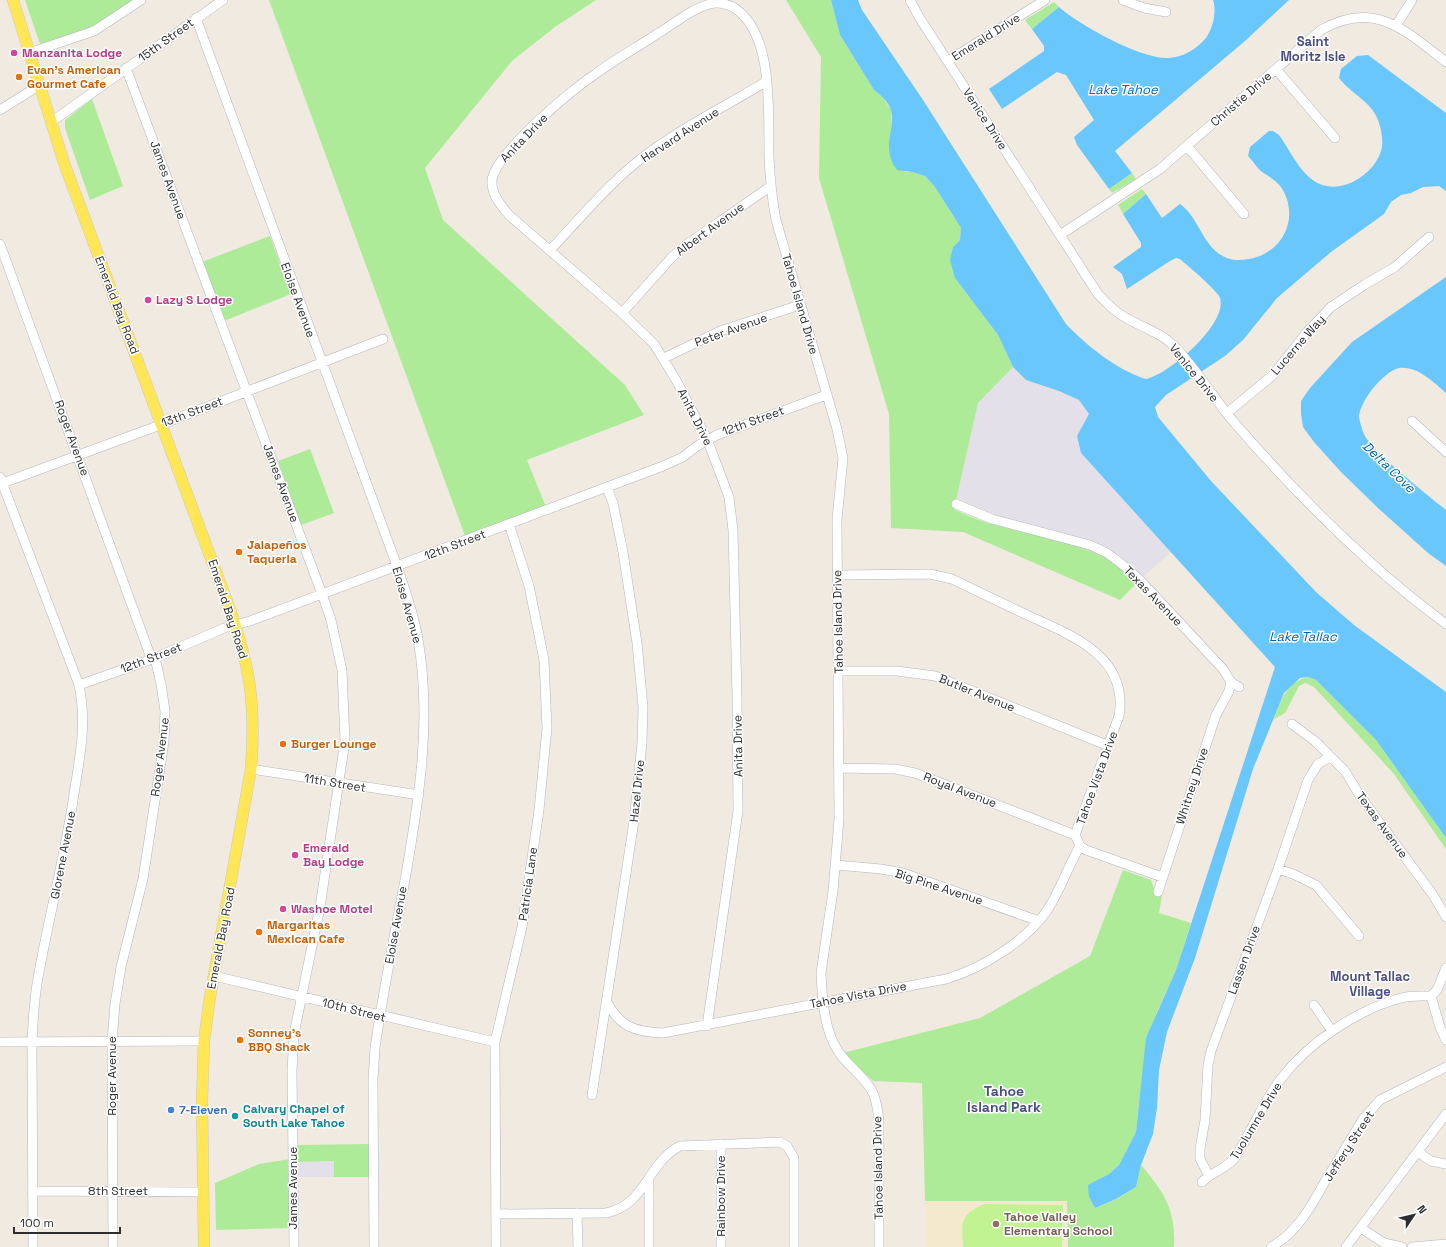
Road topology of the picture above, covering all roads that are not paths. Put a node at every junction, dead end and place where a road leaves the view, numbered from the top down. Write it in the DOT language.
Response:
graph roads {
  1 [pos="13,0"];
  2 [pos="141,0"];
  3 [pos="222,0"];
  4 [pos="910,0"];
  5 [pos="1045,0"];
  6 [pos="1123,0"];
  7 [pos="1412,0"];
  8 [pos="725,4"];
  9 [pos="1166,12"];
  10 [pos="196,18"];
  11 [pos="1397,24"];
  12 [pos="29,53"];
  13 [pos="948,61"];
  14 [pos="1446,62"];
  15 [pos="126,68"];
  16 [pos="1276,69"];
  17 [pos="767,82"];
  18 [pos="40,85"];
  19 [pos="0,110"];
  20 [pos="51,122"];
  21 [pos="1335,138"];
  22 [pos="1187,146"];
  23 [pos="771,186"];
  24 [pos="1244,214"];
  25 [pos="1060,235"];
  26 [pos="1429,238"];
  27 [pos="0,244"];
  28 [pos="550,250"];
  29 [pos="800,305"];
  30 [pos="622,313"];
  31 [pos="383,339"];
  32 [pos="664,358"];
  33 [pos="322,364"];
  34 [pos="246,392"];
  35 [pos="826,395"];
  36 [pos="1227,413"];
  37 [pos="1412,421"];
  38 [pos="162,424"];
  39 [pos="707,439"];
  40 [pos="1446,452"];
  41 [pos="78,455"];
  42 [pos="1,481"];
  43 [pos="607,488"];
  44 [pos="956,504"];
  45 [pos="509,524"];
  46 [pos="397,566"];
  47 [pos="838,576"];
  48 [pos="322,594"];
  49 [pos="1446,624"];
  50 [pos="236,626"];
  51 [pos="154,658"];
  52 [pos="839,671"];
  53 [pos="1231,682"];
  54 [pos="79,685"];
  55 [pos="1240,687"];
  56 [pos="1292,724"];
  57 [pos="1109,746"];
  58 [pos="1330,757"];
  59 [pos="840,768"];
  60 [pos="251,769"];
  61 [pos="340,784"];
  62 [pos="419,795"];
  63 [pos="1075,836"];
  64 [pos="1080,846"];
  65 [pos="836,865"];
  66 [pos="1278,869"];
  67 [pos="1162,877"];
  68 [pos="1158,892"];
  69 [pos="1446,917"];
  70 [pos="1038,921"];
  71 [pos="1359,936"];
  72 [pos="1446,968"];
  73 [pos="214,976"];
  74 [pos="1431,996"];
  75 [pos="302,997"];
  76 [pos="606,1000"];
  77 [pos="823,1001"];
  78 [pos="1314,1005"];
  79 [pos="380,1016"];
  80 [pos="707,1026"];
  81 [pos="1332,1030"];
  82 [pos="1446,1040"];
  83 [pos="204,1041"];
  84 [pos="0,1042"];
  85 [pos="32,1042"];
  86 [pos="112,1042"];
  87 [pos="495,1042"];
  88 [pos="1446,1066"];
  89 [pos="592,1095"];
  90 [pos="1446,1114"];
  91 [pos="721,1144"];
  92 [pos="1418,1152"];
  93 [pos="1446,1164"];
  94 [pos="649,1178"];
  95 [pos="1206,1179"];
  96 [pos="32,1191"];
  97 [pos="112,1191"];
  98 [pos="203,1192"];
  99 [pos="578,1213"];
  100 [pos="496,1214"];
  101 [pos="1361,1228"];
  102 [pos="1446,1244"];
  103 [pos="33,1247"];
  104 [pos="113,1247"];
  105 [pos="204,1247"];
  106 [pos="294,1247"];
  107 [pos="374,1247"];
  108 [pos="496,1247"];
  109 [pos="578,1247"];
  110 [pos="650,1247"];
  111 [pos="721,1247"];
  112 [pos="794,1247"];
  113 [pos="879,1247"];
  114 [pos="1271,1247"];
  115 [pos="1346,1247"];
  116 [pos="1402,1247"];
  117 [pos="1412,1247"];
  1 -- 12 [label="main road, Emerald Bay Road"];
  2 -- 12 [label="street"];
  3 -- 10 [label="street, 15th Street"];
  4 -- 13 [label="street, Venice Drive"];
  5 -- 13 [label="street, Emerald Drive"];
  6 -- 9 [label="street"];
  7 -- 11 [label="street"];
  8 -- 17 [label="street, Tahoe Island Drive"];
  8 -- 28 [label="street, Anita Drive"];
  10 -- 15 [label="street, 15th Street"];
  10 -- 33 [label="street, Eloise Avenue"];
  11 -- 14 [label="street, Christie Drive"];
  11 -- 16 [label="street, Christie Drive"];
  12 -- 18 [label="main road, Emerald Bay Road"];
  13 -- 25 [label="street, Venice Drive"];
  15 -- 20 [label="street, 15th Street"];
  15 -- 34 [label="street, James Avenue"];
  16 -- 21 [label="street"];
  16 -- 22 [label="street, Christie Drive"];
  17 -- 23 [label="street, Tahoe Island Drive"];
  17 -- 28 [label="street, Harvard Avenue"];
  18 -- 19 [label="street"];
  18 -- 20 [label="main road, Emerald Bay Road"];
  20 -- 38 [label="main road, Emerald Bay Road"];
  22 -- 24 [label="street"];
  22 -- 25 [label="street, Christie Drive"];
  23 -- 29 [label="street, Tahoe Island Drive"];
  23 -- 30 [label="street, Albert Avenue"];
  25 -- 36 [label="street, Venice Drive"];
  26 -- 36 [label="street, Lucerne Way"];
  27 -- 41 [label="street, Roger Avenue"];
  28 -- 30 [label="street, Anita Drive"];
  29 -- 32 [label="street, Peter Avenue"];
  29 -- 35 [label="street, Tahoe Island Drive"];
  30 -- 32 [label="street, Anita Drive"];
  31 -- 33 [label="street, 13th Street"];
  32 -- 39 [label="street, Anita Drive"];
  33 -- 34 [label="street, 13th Street"];
  33 -- 46 [label="street, Eloise Avenue"];
  34 -- 38 [label="street, 13th Street"];
  34 -- 48 [label="street, James Avenue"];
  35 -- 39 [label="street, 12th Street"];
  35 -- 47 [label="street, Tahoe Island Drive"];
  36 -- 49 [label="street, Venice Drive"];
  37 -- 40 [label="street"];
  38 -- 41 [label="street, 13th Street"];
  38 -- 50 [label="main road, Emerald Bay Road"];
  39 -- 43 [label="street, 12th Street"];
  39 -- 80 [label="street, Anita Drive"];
  41 -- 42 [label="street, 13th Street"];
  41 -- 51 [label="street, Roger Avenue"];
  42 -- 54 [label="street, Glorene Avenue"];
  43 -- 45 [label="street, 12th Street"];
  43 -- 76 [label="street, Hazel Drive"];
  44 -- 53 [label="street, Texas Avenue"];
  45 -- 46 [label="street, 12th Street"];
  45 -- 87 [label="street, Patricia Lane"];
  46 -- 48 [label="street, 12th Street"];
  46 -- 62 [label="street, Eloise Avenue"];
  47 -- 52 [label="street, Tahoe Island Drive"];
  47 -- 57 [label="street, Tahoe Vista Drive"];
  48 -- 50 [label="street, 12th Street"];
  48 -- 61 [label="street, James Avenue"];
  50 -- 51 [label="street, 12th Street"];
  50 -- 60 [label="main road, Emerald Bay Road"];
  51 -- 54 [label="street, 12th Street"];
  51 -- 86 [label="street, Roger Avenue"];
  52 -- 57 [label="street, Butler Avenue"];
  52 -- 59 [label="street, Tahoe Island Drive"];
  53 -- 55 [label="street, Texas Avenue"];
  53 -- 67 [label="street, Whitney Drive"];
  54 -- 85 [label="street, Glorene Avenue"];
  56 -- 58 [label="street, Texas Avenue"];
  57 -- 63 [label="street, Tahoe Vista Drive"];
  58 -- 66 [label="street, Lassen Drive"];
  58 -- 69 [label="street, Texas Avenue"];
  59 -- 63 [label="street, Royal Avenue"];
  59 -- 65 [label="street, Tahoe Island Drive"];
  60 -- 61 [label="street, 11th Street"];
  60 -- 73 [label="main road, Emerald Bay Road"];
  61 -- 62 [label="street, 11th Street"];
  61 -- 75 [label="street, James Avenue"];
  62 -- 79 [label="street, Eloise Avenue"];
  63 -- 64 [label="street, Tahoe Vista Drive"];
  64 -- 67 [label="street"];
  64 -- 70 [label="street, Tahoe Vista Drive"];
  65 -- 70 [label="street, Big Pine Avenue"];
  65 -- 77 [label="street, Tahoe Island Drive"];
  66 -- 71 [label="street"];
  66 -- 95 [label="street, Lassen Drive"];
  67 -- 68 [label="street, Whitney Drive"];
  70 -- 77 [label="street, Tahoe Vista Drive"];
  72 -- 74 [label="street"];
  73 -- 75 [label="street, 10th Street"];
  73 -- 83 [label="main road, Emerald Bay Road"];
  74 -- 81 [label="street, Tuolumne Drive"];
  74 -- 82 [label="street"];
  75 -- 79 [label="street, 10th Street"];
  75 -- 106 [label="street, James Avenue"];
  76 -- 80 [label="street, Tahoe Vista Drive"];
  76 -- 89 [label="street, Hazel Drive"];
  77 -- 80 [label="street, Tahoe Vista Drive"];
  77 -- 113 [label="street, Tahoe Island Drive"];
  78 -- 81 [label="street"];
  79 -- 87 [label="street, 10th Street"];
  79 -- 107 [label="street, Eloise Avenue"];
  81 -- 95 [label="street, Tuolumne Drive"];
  83 -- 86 [label="street"];
  83 -- 98 [label="main road, Emerald Bay Road"];
  84 -- 85 [label="street"];
  85 -- 86 [label="street"];
  85 -- 96 [label="street, Glorene Avenue"];
  86 -- 97 [label="street, Roger Avenue"];
  87 -- 100 [label="street, Patricia Lane"];
  88 -- 114 [label="street, Jeffery Street"];
  90 -- 92 [label="street"];
  91 -- 94 [label="street"];
  91 -- 111 [label="street, Rainbow Drive"];
  91 -- 112 [label="street"];
  92 -- 93 [label="street"];
  92 -- 101 [label="street"];
  94 -- 99 [label="street"];
  94 -- 110 [label="street"];
  96 -- 97 [label="street, 8th Street"];
  96 -- 103 [label="street, Glorene Avenue"];
  97 -- 98 [label="street, 8th Street"];
  97 -- 104 [label="street, Roger Avenue"];
  98 -- 105 [label="main road, Emerald Bay Road"];
  99 -- 100 [label="street"];
  99 -- 109 [label="street"];
  100 -- 108 [label="street, Patricia Lane"];
  101 -- 115 [label="street"];
  101 -- 116 [label="street"];
  102 -- 117 [label="street"];
}
